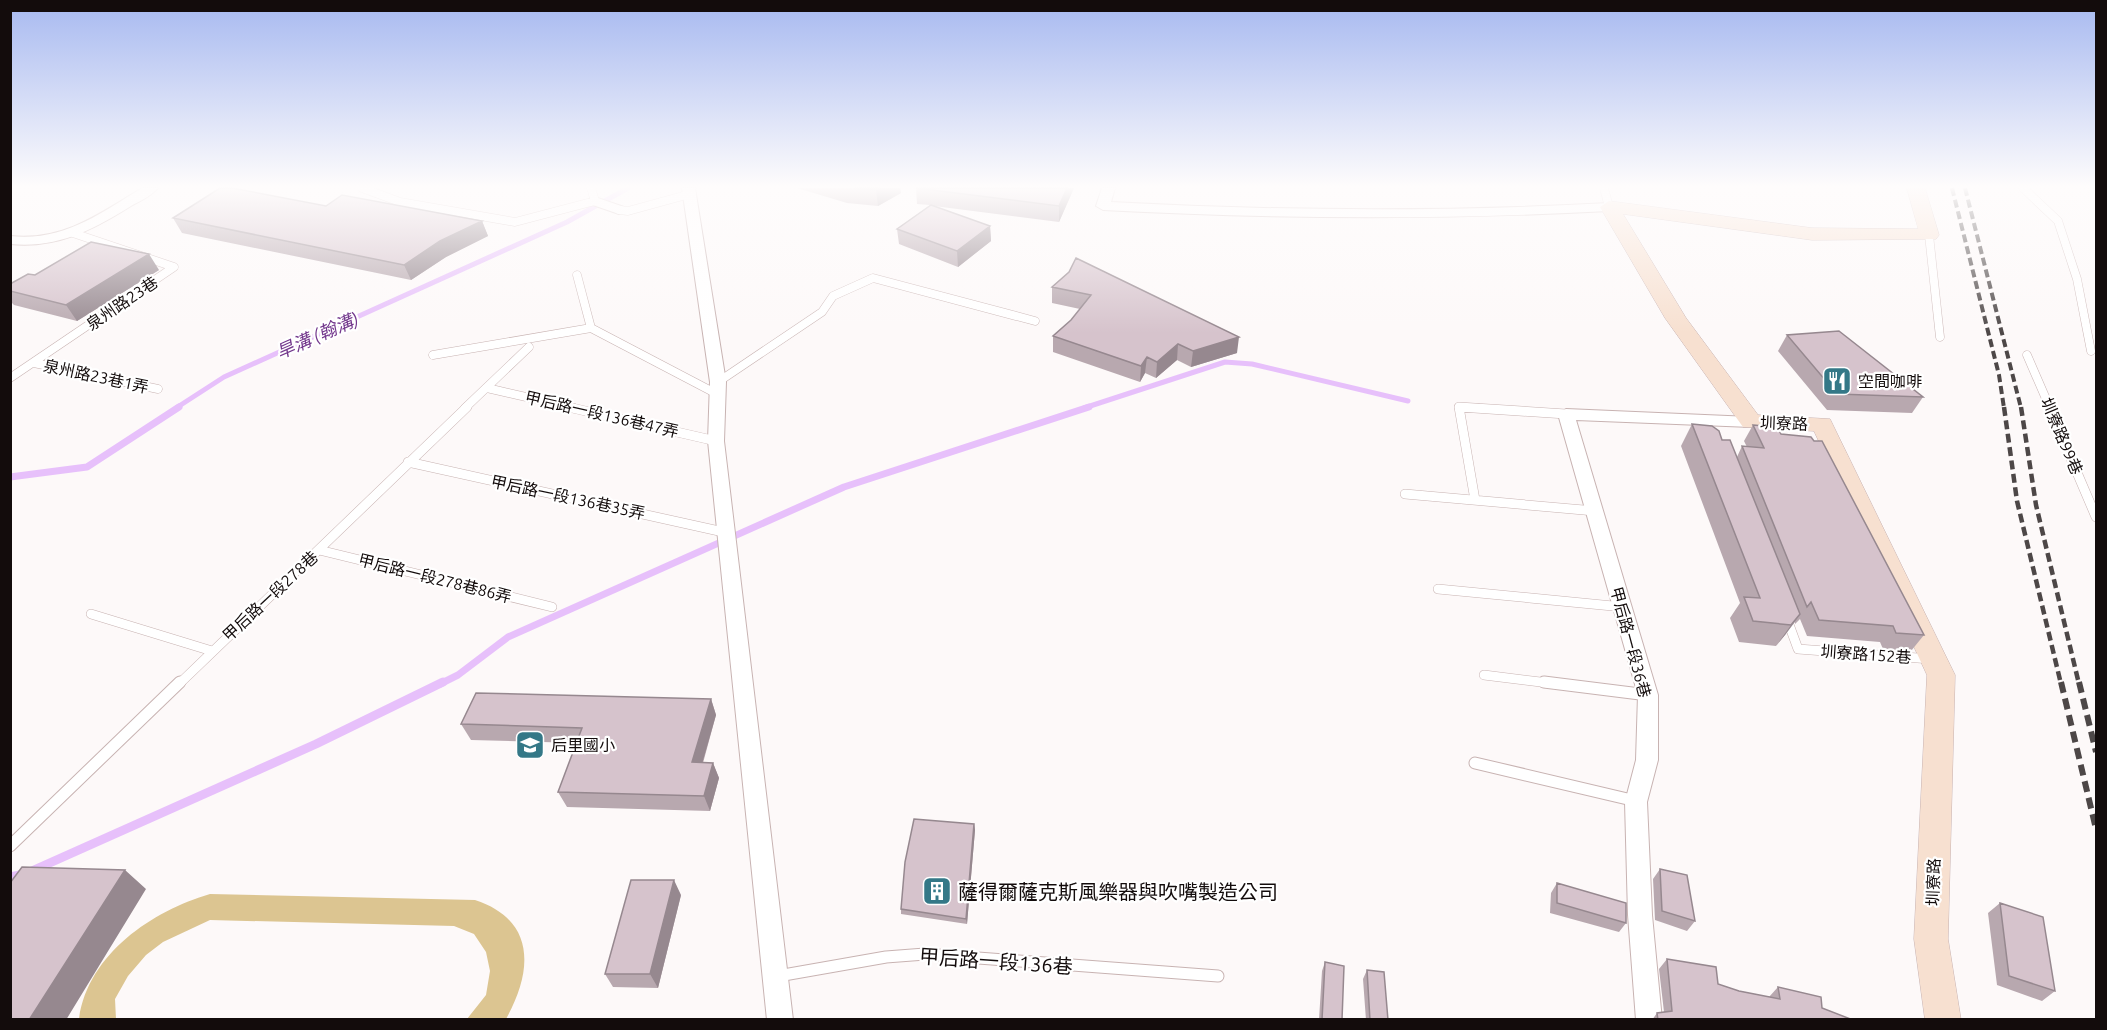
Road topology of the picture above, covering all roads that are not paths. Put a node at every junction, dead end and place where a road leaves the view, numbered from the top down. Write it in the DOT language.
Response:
graph roads {
  1 [pos="65,236"];
  2 [pos="82,236"];
  3 [pos="696,236"];
  4 [pos="1626,236"];
  5 [pos="1929,236"];
  6 [pos="2063,236"];
  7 [pos="10,240"];
  8 [pos="577,275"];
  9 [pos="1035,321"];
  10 [pos="591,327"];
  11 [pos="1940,337"];
  12 [pos="529,347"];
  13 [pos="2091,351"];
  14 [pos="433,355"];
  15 [pos="2027,355"];
  16 [pos="34,363"];
  17 [pos="10,378"];
  18 [pos="487,388"];
  19 [pos="718,388"];
  20 [pos="158,389"];
  21 [pos="1566,414"];
  22 [pos="1751,422"];
  23 [pos="716,441"];
  24 [pos="408,462"];
  25 [pos="1405,494"];
  26 [pos="1475,501"];
  27 [pos="1595,511"];
  28 [pos="2097,517"];
  29 [pos="729,537"];
  30 [pos="319,550"];
  31 [pos="1438,589"];
  32 [pos="1782,605"];
  33 [pos="552,606"];
  34 [pos="1623,607"];
  35 [pos="91,614"];
  36 [pos="212,651"];
  37 [pos="1934,660"];
  38 [pos="1484,675"];
  39 [pos="1648,695"];
  40 [pos="1475,763"];
  41 [pos="1636,802"];
  42 [pos="10,846"];
  43 [pos="775,976"];
  44 [pos="1218,976"];
  45 [pos="780,1020"];
  46 [pos="1649,1020"];
  47 [pos="1943,1020"];
  1 -- 7 [label="street"];
  2 -- 16 [label="lane, 泉州路23巷"];
  3 -- 19 [label="street"];
  4 -- 22 [label="street, 圳寮路"];
  5 -- 11 [label="lane"];
  6 -- 13 [label="lane"];
  8 -- 10 [label="lane"];
  9 -- 19 [label="lane"];
  10 -- 14 [label="lane"];
  10 -- 19 [label="lane"];
  12 -- 18 [label="lane, 甲后路一段278巷"];
  15 -- 28 [label="lane, 圳寮路99巷"];
  16 -- 17 [label="lane, 泉州路23巷"];
  16 -- 20 [label="lane, 泉州路23巷1弄"];
  18 -- 23 [label="lane, 甲后路一段136巷47弄"];
  18 -- 24 [label="lane, 甲后路一段278巷"];
  19 -- 23 [label="street"];
  21 -- 22 [label="street"];
  21 -- 26 [label="lane"];
  21 -- 27 [label="street, 甲后路一段36巷"];
  22 -- 37 [label="street, 圳寮路"];
  23 -- 29 [label="street"];
  24 -- 29 [label="lane, 甲后路一段136巷35弄"];
  24 -- 30 [label="lane, 甲后路一段278巷"];
  25 -- 26 [label="lane"];
  26 -- 27 [label="lane"];
  27 -- 34 [label="street, 甲后路一段36巷"];
  29 -- 43 [label="street"];
  30 -- 33 [label="lane, 甲后路一段278巷86弄"];
  30 -- 36 [label="lane, 甲后路一段278巷"];
  31 -- 34 [label="lane"];
  32 -- 37 [label="lane, 圳寮路152巷"];
  34 -- 39 [label="street, 甲后路一段36巷"];
  35 -- 36 [label="lane"];
  36 -- 42 [label="lane, 甲后路一段278巷"];
  37 -- 47 [label="street, 圳寮路"];
  38 -- 39 [label="lane"];
  39 -- 41 [label="street, 甲后路一段36巷"];
  40 -- 41 [label="lane"];
  41 -- 46 [label="street, 甲后路一段36巷"];
  43 -- 44 [label="lane, 甲后路一段136巷"];
  43 -- 45 [label="street"];
}
